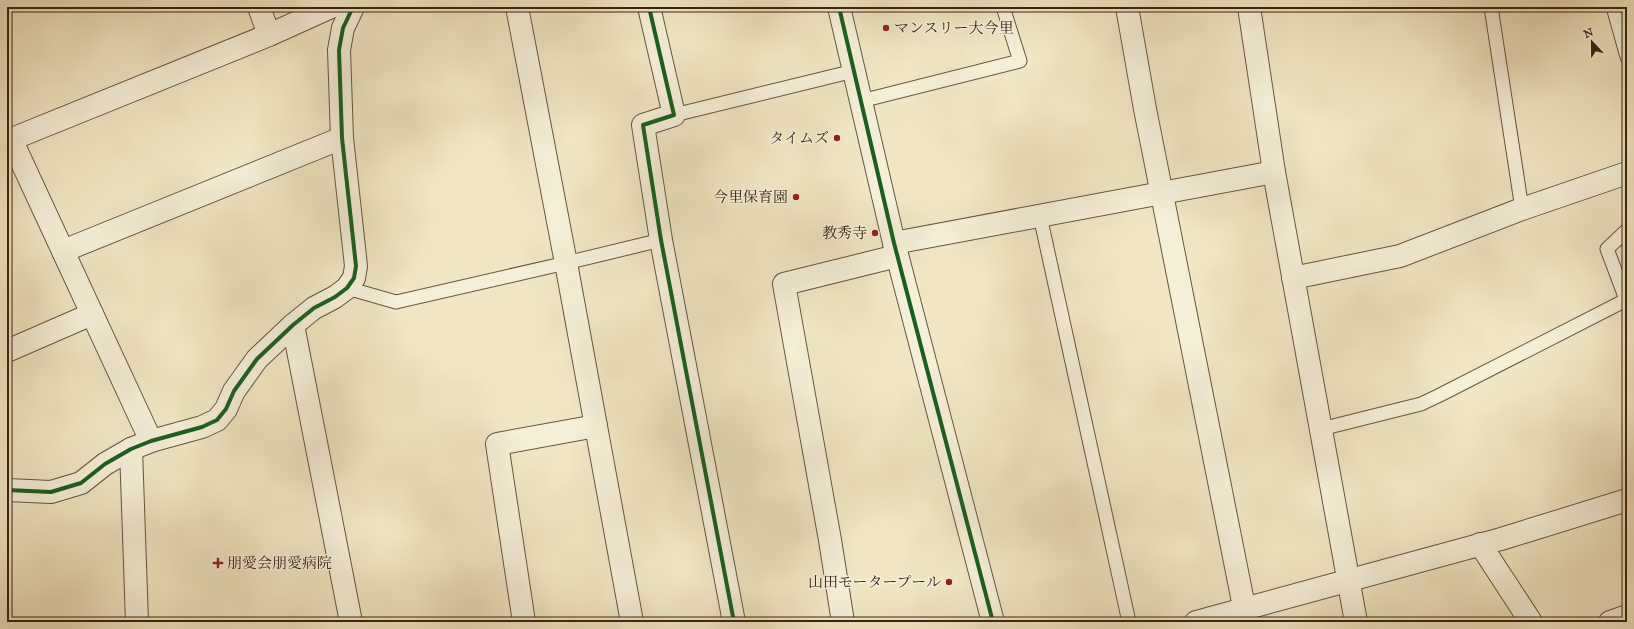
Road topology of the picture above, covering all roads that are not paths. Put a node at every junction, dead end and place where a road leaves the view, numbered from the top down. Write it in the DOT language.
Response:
graph roads {
  1 [pos="259,7"];
  2 [pos="331,7"];
  3 [pos="353,7"];
  4 [pos="517,7"];
  5 [pos="649,7"];
  6 [pos="839,7"];
  7 [pos="1003,7"];
  8 [pos="1127,7"];
  9 [pos="1249,7"];
  10 [pos="1491,7"];
  11 [pos="1613,7"];
  12 [pos="269,35"];
  13 [pos="1627,57"];
  14 [pos="854,71"];
  15 [pos="861,101"];
  16 [pos="674,115"];
  17 [pos="342,138"];
  18 [pos="9,140"];
  19 [pos="1274,172"];
  20 [pos="1627,173"];
  21 [pos="1162,193"];
  22 [pos="1522,209"];
  23 [pos="1040,216"];
  24 [pos="1627,230"];
  25 [pos="661,240"];
  26 [pos="896,250"];
  27 [pos="63,251"];
  28 [pos="566,263"];
  29 [pos="1293,278"];
  30 [pos="347,288"];
  31 [pos="1626,301"];
  32 [pos="92,314"];
  33 [pos="293,325"];
  34 [pos="7,351"];
  35 [pos="596,426"];
  36 [pos="1321,429"];
  37 [pos="151,441"];
  38 [pos="131,449"];
  39 [pos="7,490"];
  40 [pos="1627,500"];
  41 [pos="1480,544"];
  42 [pos="1350,580"];
  43 [pos="1246,615"];
  44 [pos="1627,616"];
  45 [pos="137,622"];
  46 [pos="351,622"];
  47 [pos="524,622"];
  48 [pos="632,622"];
  49 [pos="734,622"];
  50 [pos="843,622"];
  51 [pos="993,622"];
  52 [pos="1129,622"];
  53 [pos="1196,622"];
  54 [pos="1356,622"];
  55 [pos="1531,622"];
  56 [pos="1610,622"];
  1 -- 12 [label="street"];
  2 -- 12 [label="street"];
  3 -- 17 [label="street"];
  4 -- 28 [label="street"];
  5 -- 16 [label="street"];
  6 -- 14 [label="street"];
  7 -- 15 [label="lane"];
  8 -- 21 [label="street"];
  9 -- 19 [label="street"];
  10 -- 22 [label="lane"];
  11 -- 13 [label="lane"];
  12 -- 18 [label="street"];
  14 -- 15 [label="street"];
  14 -- 16 [label="lane"];
  15 -- 26 [label="street"];
  16 -- 25 [label="street"];
  17 -- 27 [label="street"];
  17 -- 30 [label="street"];
  18 -- 27 [label="street"];
  19 -- 21 [label="street"];
  19 -- 29 [label="street"];
  20 -- 22 [label="street"];
  21 -- 23 [label="street"];
  21 -- 43 [label="street"];
  22 -- 29 [label="street"];
  23 -- 26 [label="street"];
  23 -- 52 [label="lane"];
  24 -- 31 [label="lane"];
  25 -- 28 [label="lane"];
  25 -- 49 [label="street"];
  26 -- 50 [label="street"];
  26 -- 51 [label="street"];
  27 -- 32 [label="street"];
  28 -- 30 [label="lane"];
  28 -- 35 [label="street"];
  29 -- 36 [label="street"];
  30 -- 33 [label="street"];
  31 -- 36 [label="lane"];
  32 -- 34 [label="street"];
  32 -- 37 [label="street"];
  33 -- 37 [label="street"];
  33 -- 46 [label="street"];
  35 -- 47 [label="street"];
  35 -- 48 [label="street"];
  36 -- 42 [label="street"];
  37 -- 38 [label="street"];
  38 -- 39 [label="street"];
  38 -- 45 [label="street"];
  40 -- 41 [label="street"];
  41 -- 42 [label="street"];
  41 -- 55 [label="street"];
  42 -- 43 [label="street"];
  42 -- 54 [label="street"];
  43 -- 53 [label="street"];
  44 -- 56 [label="street"];
}
